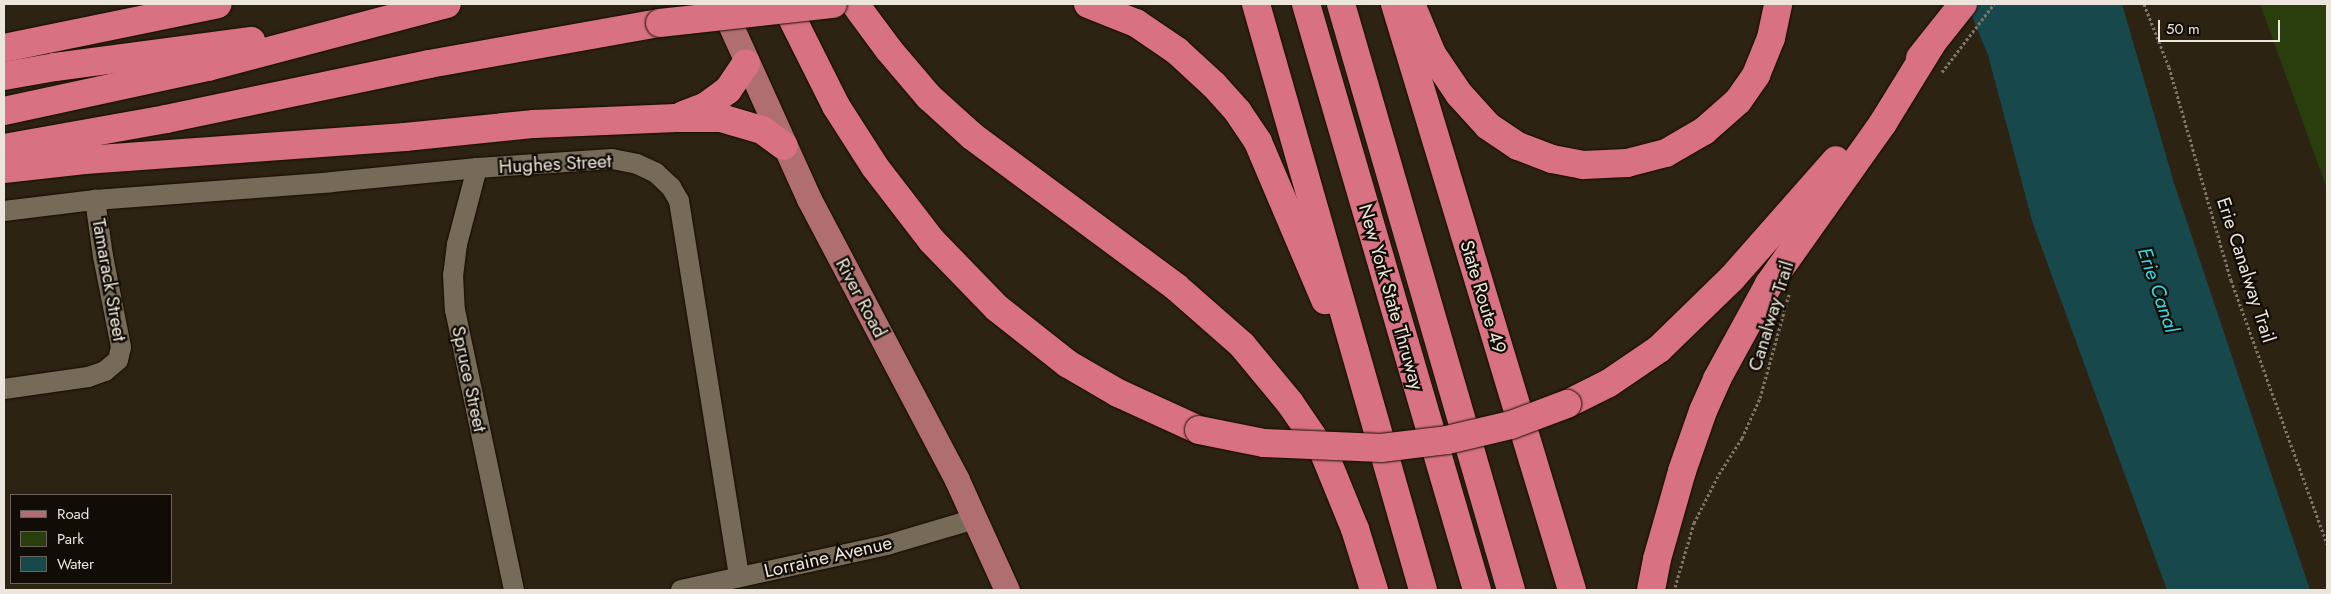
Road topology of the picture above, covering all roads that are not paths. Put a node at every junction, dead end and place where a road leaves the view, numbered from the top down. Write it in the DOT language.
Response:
graph roads {
  1 [pos="218,4"];
  2 [pos="447,4"];
  3 [pos="721,4"];
  4 [pos="735,4"];
  5 [pos="785,4"];
  6 [pos="832,4"];
  7 [pos="855,4"];
  8 [pos="1088,4"];
  9 [pos="1256,4"];
  10 [pos="1306,4"];
  11 [pos="1341,4"];
  12 [pos="1395,4"];
  13 [pos="1411,4"];
  14 [pos="1778,4"];
  15 [pos="1964,4"];
  16 [pos="183,9"];
  17 [pos="660,23"];
  18 [pos="344,30"];
  19 [pos="43,39"];
  20 [pos="4,40"];
  21 [pos="1931,45"];
  22 [pos="4,48"];
  23 [pos="746,64"];
  24 [pos="4,76"];
  25 [pos="4,111"];
  26 [pos="676,118"];
  27 [pos="784,146"];
  28 [pos="4,148"];
  29 [pos="477,168"];
  30 [pos="4,169"];
  31 [pos="96,200"];
  32 [pos="4,211"];
  33 [pos="4,389"];
  34 [pos="1372,409"];
  35 [pos="975,519"];
  36 [pos="739,577"];
  37 [pos="514,590"];
  38 [pos="681,590"];
  39 [pos="1007,590"];
  40 [pos="1374,590"];
  41 [pos="1423,590"];
  42 [pos="1477,590"];
  43 [pos="1511,590"];
  44 [pos="1572,590"];
  45 [pos="1650,590"];
  1 -- 16 [label="highway"];
  2 -- 18 [label="highway"];
  3 -- 23 [label="main road, River Road"];
  4 -- 17 [label="highway, bridge"];
  5 -- 21 [label="highway, bridge"];
  6 -- 17 [label="highway, bridge"];
  7 -- 40 [label="highway"];
  8 -- 34 [label="highway"];
  9 -- 34 [label="highway"];
  10 -- 42 [label="highway, New York State Thruway"];
  11 -- 43 [label="highway, New York State Thruway"];
  12 -- 44 [label="highway, State Route 49"];
  13 -- 14 [label="highway"];
  15 -- 21 [label="highway"];
  16 -- 19 [label="highway"];
  17 -- 28 [label="highway"];
  18 -- 24 [label="highway"];
  18 -- 25 [label="highway"];
  19 -- 20 [label="street"];
  19 -- 22 [label="highway"];
  21 -- 45 [label="highway"];
  23 -- 26 [label="highway"];
  23 -- 27 [label="main road, River Road"];
  26 -- 27 [label="highway"];
  26 -- 30 [label="highway"];
  27 -- 35 [label="main road, River Road"];
  29 -- 31 [label="street, Hughes Street"];
  29 -- 36 [label="street, Hughes Street"];
  29 -- 37 [label="street, Spruce Street"];
  31 -- 32 [label="street, Hughes Street"];
  31 -- 33 [label="street, Tamarack Street"];
  34 -- 41 [label="highway"];
  35 -- 36 [label="street, Lorraine Avenue"];
  35 -- 39 [label="main road, River Road"];
  36 -- 38 [label="street, Lorraine Avenue"];
}
